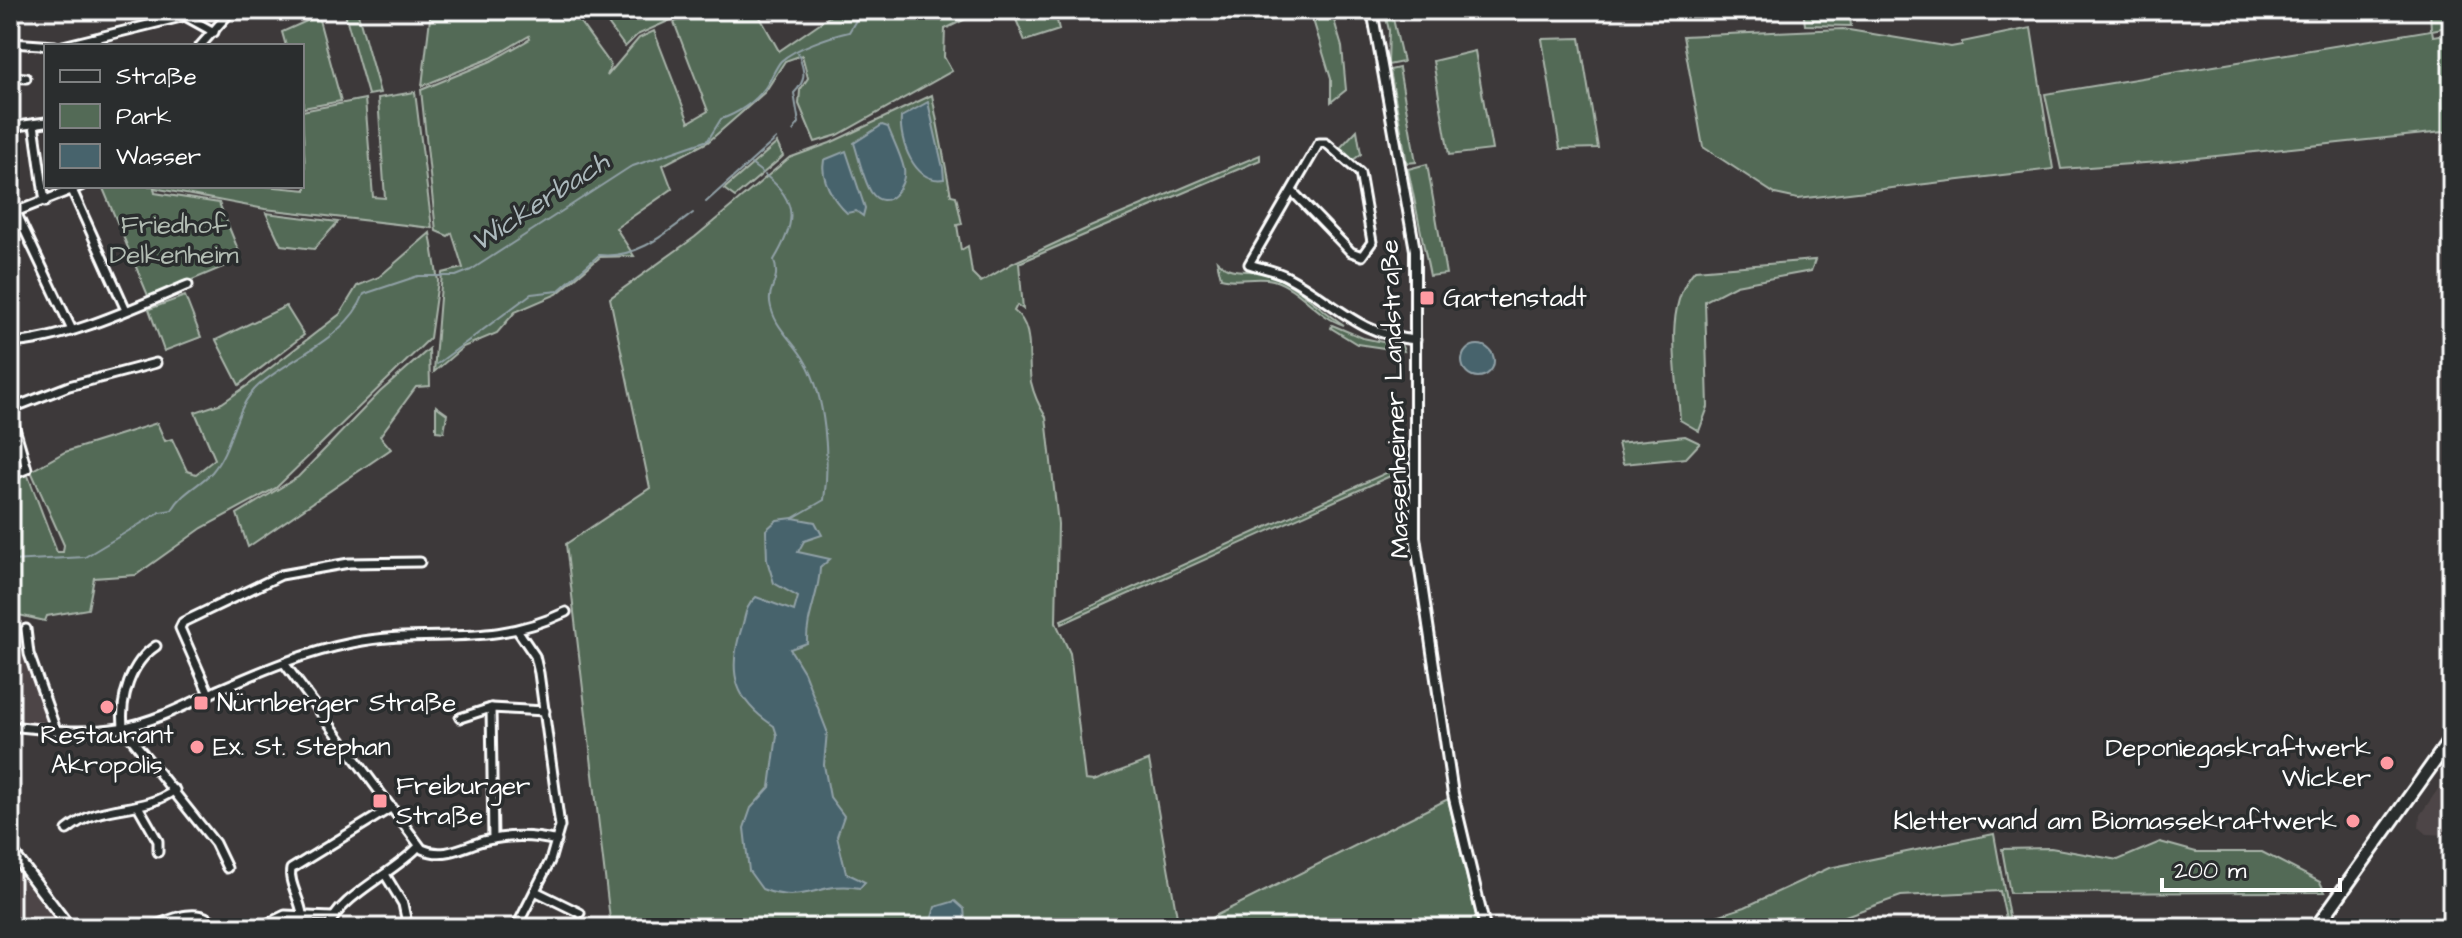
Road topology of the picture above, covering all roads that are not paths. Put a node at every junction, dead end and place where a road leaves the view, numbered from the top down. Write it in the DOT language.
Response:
graph roads {
  1 [pos="232,10"];
  2 [pos="1372,10"];
  3 [pos="214,32"];
  4 [pos="12,44"];
  5 [pos="71,44"];
  6 [pos="202,44"];
  7 [pos="44,45"];
  8 [pos="26,78"];
  9 [pos="44,122"];
  10 [pos="34,124"];
  11 [pos="10,127"];
  12 [pos="76,188"];
  13 [pos="72,190"];
  14 [pos="1292,191"];
  15 [pos="45,202"];
  16 [pos="13,213"];
  17 [pos="188,285"];
  18 [pos="126,310"];
  19 [pos="71,328"];
  20 [pos="1416,340"];
  21 [pos="10,343"];
  22 [pos="156,363"];
  23 [pos="10,410"];
  24 [pos="10,476"];
  25 [pos="420,562"];
  26 [pos="566,612"];
  27 [pos="26,629"];
  28 [pos="518,631"];
  29 [pos="156,646"];
  30 [pos="284,663"];
  31 [pos="209,694"];
  32 [pos="491,708"];
  33 [pos="545,711"];
  34 [pos="460,718"];
  35 [pos="10,726"];
  36 [pos="123,728"];
  37 [pos="56,730"];
  38 [pos="2452,737"];
  39 [pos="175,790"];
  40 [pos="138,806"];
  41 [pos="392,807"];
  42 [pos="67,830"];
  43 [pos="493,839"];
  44 [pos="557,841"];
  45 [pos="419,846"];
  46 [pos="10,849"];
  47 [pos="158,852"];
  48 [pos="227,868"];
  49 [pos="386,876"];
  50 [pos="535,891"];
  51 [pos="580,913"];
  52 [pos="302,914"];
  53 [pos="332,917"];
  54 [pos="70,928"];
  55 [pos="150,928"];
  56 [pos="218,928"];
  57 [pos="258,928"];
  58 [pos="329,928"];
  59 [pos="408,928"];
  60 [pos="516,928"];
  61 [pos="1485,928"];
  62 [pos="2316,928"];
  1 -- 3 [label="street"];
  2 -- 20 [label="street, Massenheimer Landstraße"];
  3 -- 5 [label="street"];
  3 -- 6 [label="street"];
  4 -- 7 [label="street"];
  4 -- 8 [label="street"];
  9 -- 10 [label="street"];
  10 -- 11 [label="street"];
  10 -- 15 [label="street"];
  12 -- 13 [label="street"];
  13 -- 15 [label="street"];
  13 -- 18 [label="street"];
  14 -- 14 [label="street"];
  14 -- 20 [label="street"];
  15 -- 16 [label="street"];
  16 -- 19 [label="street"];
  17 -- 18 [label="street"];
  18 -- 19 [label="street"];
  19 -- 21 [label="street"];
  20 -- 61 [label="street, Massenheimer Landstraße"];
  22 -- 23 [label="street"];
  23 -- 24 [label="street"];
  25 -- 31 [label="street"];
  26 -- 28 [label="street"];
  27 -- 37 [label="street"];
  28 -- 30 [label="street"];
  28 -- 33 [label="street"];
  29 -- 36 [label="street"];
  30 -- 31 [label="street"];
  30 -- 41 [label="street"];
  31 -- 36 [label="street"];
  32 -- 33 [label="street"];
  32 -- 34 [label="street"];
  32 -- 43 [label="street"];
  33 -- 44 [label="street"];
  35 -- 37 [label="street"];
  36 -- 37 [label="street"];
  36 -- 39 [label="street"];
  38 -- 62 [label="main road"];
  39 -- 40 [label="street"];
  39 -- 48 [label="street"];
  40 -- 42 [label="street"];
  40 -- 47 [label="street"];
  41 -- 45 [label="street"];
  41 -- 52 [label="street"];
  43 -- 44 [label="street"];
  43 -- 45 [label="street"];
  44 -- 50 [label="street"];
  45 -- 49 [label="street"];
  46 -- 54 [label="main road"];
  49 -- 53 [label="street"];
  49 -- 59 [label="street"];
  50 -- 51 [label="street"];
  50 -- 60 [label="street"];
  52 -- 53 [label="street"];
  52 -- 57 [label="street"];
  53 -- 58 [label="street"];
  55 -- 56 [label="street"];
}
